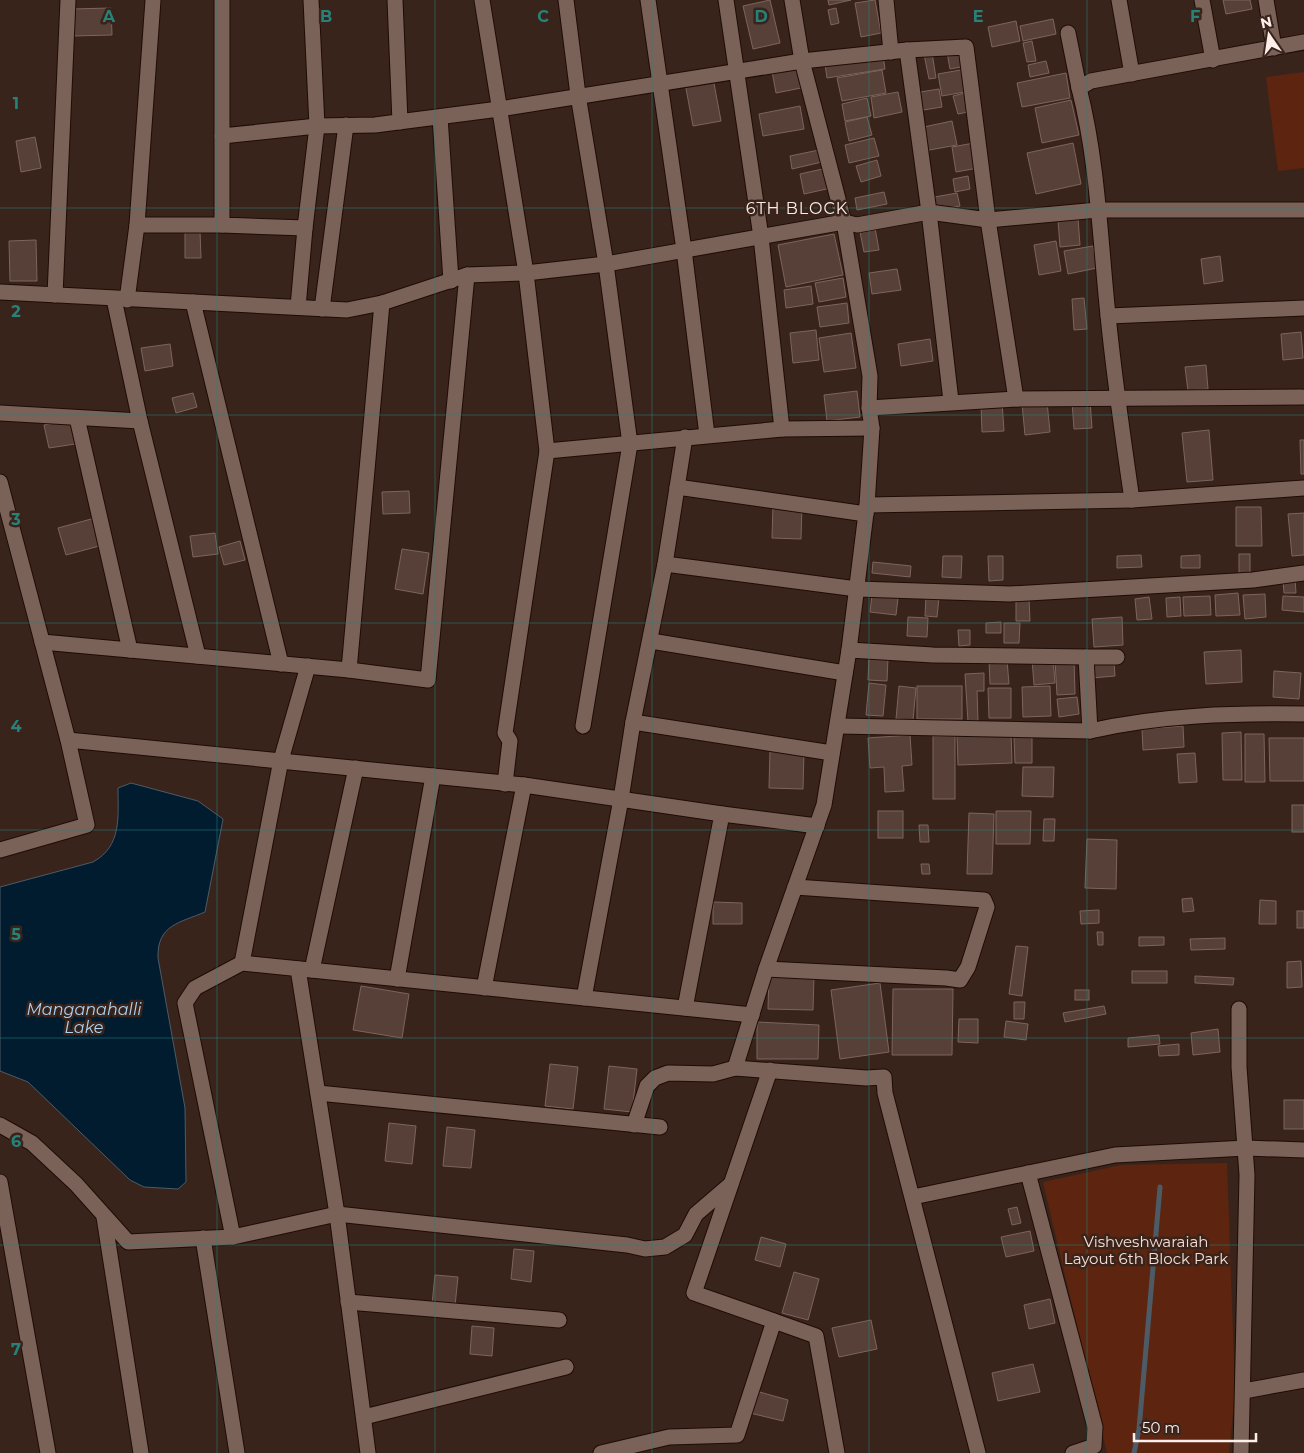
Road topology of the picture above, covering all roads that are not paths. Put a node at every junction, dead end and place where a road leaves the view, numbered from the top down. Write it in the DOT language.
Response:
graph roads {
  1 [pos="68,0"];
  2 [pos="152,0"];
  3 [pos="222,0"];
  4 [pos="311,0"];
  5 [pos="395,0"];
  6 [pos="482,0"];
  7 [pos="566,0"];
  8 [pos="648,0"];
  9 [pos="726,0"];
  10 [pos="792,0"];
  11 [pos="886,0"];
  12 [pos="1119,0"];
  13 [pos="1202,0"];
  14 [pos="1266,0"];
  15 [pos="1068,33"];
  16 [pos="1304,42"];
  17 [pos="1274,48"];
  18 [pos="906,50"];
  19 [pos="890,52"];
  20 [pos="1213,60"];
  21 [pos="802,61"];
  22 [pos="737,71"];
  23 [pos="1132,74"];
  24 [pos="659,83"];
  25 [pos="1079,88"];
  26 [pos="578,95"];
  27 [pos="499,109"];
  28 [pos="440,117"];
  29 [pos="400,122"];
  30 [pos="346,125"];
  31 [pos="317,126"];
  32 [pos="222,136"];
  33 [pos="1098,210"];
  34 [pos="1304,210"];
  35 [pos="929,212"];
  36 [pos="988,220"];
  37 [pos="844,222"];
  38 [pos="222,224"];
  39 [pos="137,225"];
  40 [pos="305,228"];
  41 [pos="761,237"];
  42 [pos="684,250"];
  43 [pos="606,264"];
  44 [pos="526,273"];
  45 [pos="467,275"];
  46 [pos="451,281"];
  47 [pos="0,292"];
  48 [pos="55,295"];
  49 [pos="120,299"];
  50 [pos="193,302"];
  51 [pos="382,303"];
  52 [pos="298,308"];
  53 [pos="1304,308"];
  54 [pos="322,309"];
  55 [pos="1108,316"];
  56 [pos="1117,397"];
  57 [pos="1302,397"];
  58 [pos="1016,399"];
  59 [pos="951,402"];
  60 [pos="869,408"];
  61 [pos="0,413"];
  62 [pos="77,418"];
  63 [pos="140,421"];
  64 [pos="872,428"];
  65 [pos="782,430"];
  66 [pos="707,435"];
  67 [pos="684,437"];
  68 [pos="630,444"];
  69 [pos="547,451"];
  70 [pos="0,482"];
  71 [pos="677,487"];
  72 [pos="1304,488"];
  73 [pos="1132,500"];
  74 [pos="866,509"];
  75 [pos="665,564"];
  76 [pos="1304,573"];
  77 [pos="857,589"];
  78 [pos="651,641"];
  79 [pos="42,642"];
  80 [pos="130,650"];
  81 [pos="849,650"];
  82 [pos="198,656"];
  83 [pos="1086,657"];
  84 [pos="1117,658"];
  85 [pos="281,664"];
  86 [pos="308,666"];
  87 [pos="349,670"];
  88 [pos="845,673"];
  89 [pos="1304,714"];
  90 [pos="633,722"];
  91 [pos="583,726"];
  92 [pos="839,726"];
  93 [pos="1090,731"];
  94 [pos="68,740"];
  95 [pos="832,753"];
  96 [pos="281,760"];
  97 [pos="356,768"];
  98 [pos="433,776"];
  99 [pos="505,784"];
  100 [pos="524,785"];
  101 [pos="621,799"];
  102 [pos="722,814"];
  103 [pos="817,826"];
  104 [pos="0,850"];
  105 [pos="795,887"];
  106 [pos="242,963"];
  107 [pos="766,969"];
  108 [pos="305,970"];
  109 [pos="397,979"];
  110 [pos="484,988"];
  111 [pos="584,998"];
  112 [pos="685,1008"];
  113 [pos="1239,1009"];
  114 [pos="752,1015"];
  115 [pos="735,1068"];
  116 [pos="770,1070"];
  117 [pos="318,1093"];
  118 [pos="634,1125"];
  119 [pos="0,1126"];
  120 [pos="660,1127"];
  121 [pos="1246,1148"];
  122 [pos="1304,1150"];
  123 [pos="1028,1173"];
  124 [pos="0,1182"];
  125 [pos="731,1184"];
  126 [pos="913,1197"];
  127 [pos="336,1214"];
  128 [pos="104,1217"];
  129 [pos="234,1237"];
  130 [pos="204,1238"];
  131 [pos="348,1302"];
  132 [pos="560,1320"];
  133 [pos="774,1321"];
  134 [pos="566,1367"];
  135 [pos="1304,1380"];
  136 [pos="1244,1391"];
  137 [pos="364,1417"];
  138 [pos="48,1453"];
  139 [pos="141,1453"];
  140 [pos="237,1453"];
  141 [pos="368,1453"];
  142 [pos="601,1453"];
  143 [pos="837,1453"];
  144 [pos="978,1453"];
  145 [pos="1073,1453"];
  146 [pos="1241,1453"];
  1 -- 48 [label="street"];
  2 -- 39 [label="street"];
  3 -- 32 [label="street"];
  4 -- 31 [label="street"];
  5 -- 29 [label="street"];
  6 -- 27 [label="street"];
  7 -- 26 [label="street"];
  8 -- 24 [label="street"];
  9 -- 22 [label="street"];
  10 -- 21 [label="street"];
  11 -- 19 [label="street"];
  12 -- 23 [label="street"];
  13 -- 20 [label="street"];
  14 -- 17 [label="street"];
  15 -- 25 [label="street"];
  16 -- 17 [label="street"];
  17 -- 20 [label="street"];
  18 -- 19 [label="street"];
  18 -- 35 [label="street"];
  18 -- 36 [label="street"];
  19 -- 21 [label="street"];
  20 -- 23 [label="street"];
  21 -- 22 [label="street"];
  21 -- 37 [label="street"];
  22 -- 24 [label="street"];
  22 -- 41 [label="street"];
  23 -- 25 [label="street"];
  24 -- 26 [label="street"];
  24 -- 42 [label="street"];
  25 -- 33 [label="street"];
  26 -- 27 [label="street"];
  26 -- 43 [label="street"];
  27 -- 28 [label="street"];
  27 -- 44 [label="street"];
  28 -- 29 [label="street"];
  28 -- 46 [label="street"];
  29 -- 30 [label="street"];
  30 -- 31 [label="street"];
  30 -- 54 [label="street"];
  31 -- 32 [label="street"];
  31 -- 40 [label="street"];
  32 -- 38 [label="street"];
  33 -- 34 [label="street"];
  33 -- 36 [label="street"];
  33 -- 55 [label="street"];
  35 -- 36 [label="street"];
  35 -- 37 [label="street"];
  35 -- 59 [label="street"];
  36 -- 58 [label="street"];
  37 -- 41 [label="street"];
  37 -- 60 [label="street"];
  38 -- 39 [label="street"];
  38 -- 40 [label="street"];
  39 -- 49 [label="street"];
  40 -- 52 [label="street"];
  41 -- 42 [label="street"];
  41 -- 65 [label="street"];
  42 -- 43 [label="street"];
  42 -- 66 [label="street"];
  43 -- 44 [label="street"];
  43 -- 68 [label="street"];
  44 -- 45 [label="street"];
  44 -- 69 [label="street"];
  45 -- 46 [label="street"];
  45 -- 87 [label="street"];
  46 -- 51 [label="street"];
  47 -- 48 [label="street"];
  48 -- 49 [label="street"];
  49 -- 50 [label="street"];
  49 -- 63 [label="street"];
  50 -- 52 [label="street"];
  50 -- 85 [label="street"];
  51 -- 54 [label="street"];
  51 -- 87 [label="street"];
  52 -- 54 [label="street"];
  53 -- 55 [label="street"];
  55 -- 56 [label="street"];
  56 -- 57 [label="street"];
  56 -- 58 [label="street"];
  56 -- 73 [label="street"];
  58 -- 59 [label="street"];
  59 -- 60 [label="street"];
  60 -- 64 [label="street"];
  61 -- 62 [label="street"];
  62 -- 63 [label="street"];
  62 -- 80 [label="street"];
  63 -- 82 [label="street"];
  64 -- 65 [label="street"];
  64 -- 74 [label="street"];
  65 -- 66 [label="street"];
  66 -- 67 [label="street"];
  67 -- 68 [label="street"];
  67 -- 71 [label="street"];
  68 -- 69 [label="street"];
  68 -- 91 [label="street"];
  69 -- 99 [label="street"];
  70 -- 79 [label="street"];
  71 -- 74 [label="street"];
  71 -- 75 [label="street"];
  72 -- 73 [label="street"];
  73 -- 74 [label="street"];
  74 -- 77 [label="street"];
  75 -- 77 [label="street"];
  75 -- 78 [label="street"];
  76 -- 77 [label="street"];
  77 -- 81 [label="street"];
  78 -- 88 [label="street"];
  78 -- 90 [label="street"];
  79 -- 80 [label="street"];
  79 -- 94 [label="street"];
  80 -- 82 [label="street"];
  81 -- 83 [label="street"];
  81 -- 88 [label="street"];
  82 -- 85 [label="street"];
  83 -- 84 [label="street"];
  83 -- 93 [label="street"];
  85 -- 86 [label="street"];
  86 -- 87 [label="street"];
  86 -- 96 [label="street"];
  88 -- 92 [label="street"];
  89 -- 93 [label="street"];
  90 -- 95 [label="street"];
  90 -- 101 [label="street"];
  92 -- 93 [label="street"];
  92 -- 95 [label="street"];
  94 -- 96 [label="street"];
  94 -- 104 [label="street"];
  95 -- 103 [label="street"];
  96 -- 97 [label="street"];
  96 -- 106 [label="street"];
  97 -- 98 [label="street"];
  97 -- 108 [label="street"];
  98 -- 99 [label="street"];
  98 -- 109 [label="street"];
  99 -- 100 [label="street"];
  100 -- 101 [label="street"];
  100 -- 110 [label="street"];
  101 -- 102 [label="street"];
  101 -- 111 [label="street"];
  102 -- 103 [label="street"];
  102 -- 112 [label="street"];
  103 -- 105 [label="street"];
  105 -- 107 [label="street"];
  105 -- 107 [label="street"];
  106 -- 108 [label="street"];
  106 -- 129 [label="street"];
  107 -- 114 [label="street"];
  108 -- 109 [label="street"];
  108 -- 117 [label="street"];
  109 -- 110 [label="street"];
  110 -- 111 [label="street"];
  111 -- 112 [label="street"];
  112 -- 114 [label="street"];
  113 -- 121 [label="street"];
  114 -- 115 [label="street"];
  115 -- 116 [label="street"];
  115 -- 118 [label="street"];
  116 -- 125 [label="street"];
  116 -- 126 [label="street"];
  117 -- 118 [label="street"];
  117 -- 127 [label="street"];
  118 -- 120 [label="street"];
  119 -- 128 [label="street"];
  121 -- 122 [label="street"];
  121 -- 123 [label="street"];
  121 -- 136 [label="street"];
  123 -- 126 [label="street"];
  123 -- 145 [label="street"];
  124 -- 138 [label="street"];
  125 -- 127 [label="street"];
  125 -- 133 [label="street"];
  126 -- 144 [label="street"];
  127 -- 129 [label="street"];
  127 -- 131 [label="street"];
  128 -- 130 [label="street"];
  128 -- 139 [label="street"];
  129 -- 130 [label="street"];
  130 -- 140 [label="street"];
  131 -- 132 [label="street"];
  131 -- 137 [label="street"];
  133 -- 142 [label="street"];
  133 -- 143 [label="street"];
  134 -- 137 [label="street"];
  135 -- 136 [label="street"];
  136 -- 146 [label="street"];
  137 -- 141 [label="street"];
}
